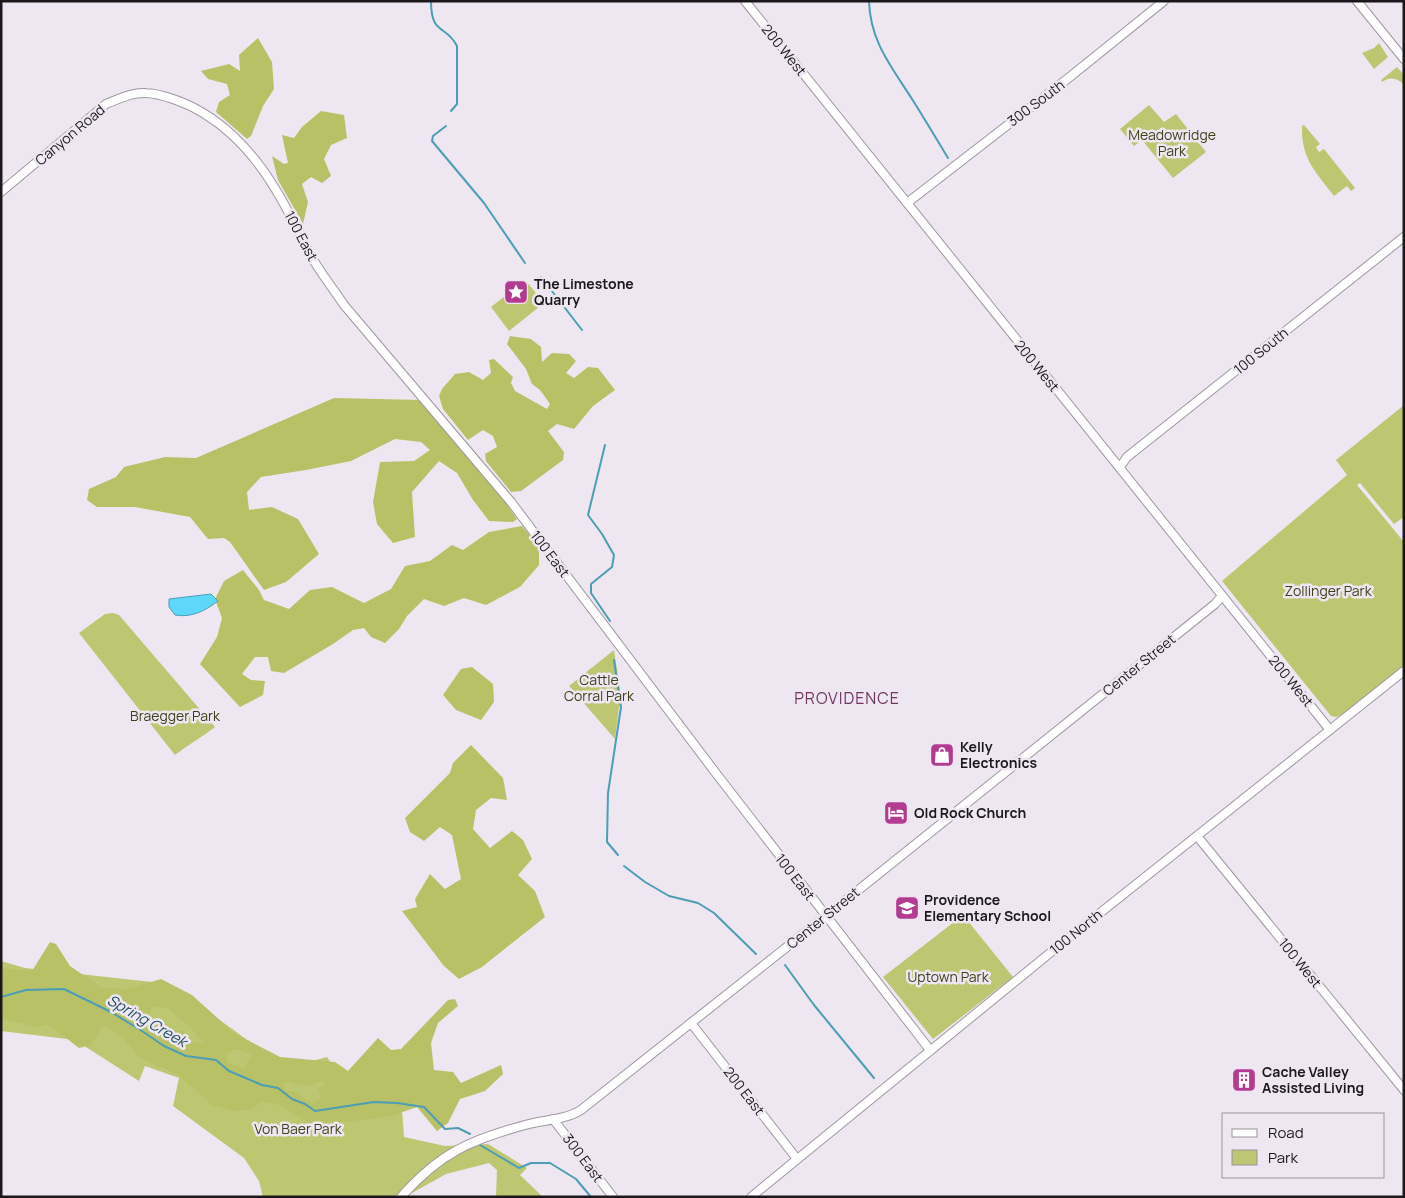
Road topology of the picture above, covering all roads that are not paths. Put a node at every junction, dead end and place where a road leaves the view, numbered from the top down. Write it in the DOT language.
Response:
graph roads {
  1 [pos="745,1"];
  2 [pos="1164,1"];
  3 [pos="1357,1"];
  4 [pos="1404,59"];
  5 [pos="147,92"];
  6 [pos="1,192"];
  7 [pos="907,203"];
  8 [pos="1404,237"];
  9 [pos="1120,467"];
  10 [pos="1222,596"];
  11 [pos="1404,671"];
  12 [pos="1330,730"];
  13 [pos="1197,836"];
  14 [pos="826,916"];
  15 [pos="691,1023"];
  16 [pos="930,1050"];
  17 [pos="1404,1090"];
  18 [pos="573,1115"];
  19 [pos="553,1119"];
  20 [pos="565,1135"];
  21 [pos="797,1159"];
  22 [pos="402,1197"];
  23 [pos="613,1197"];
  24 [pos="751,1197"];
  1 -- 7 [label="street, 200 West"];
  2 -- 7 [label="street, 300 South"];
  3 -- 4 [label="street"];
  5 -- 6 [label="street, Canyon Road"];
  5 -- 14 [label="street, 100 East"];
  7 -- 9 [label="street, 200 West"];
  8 -- 9 [label="street, 100 South"];
  9 -- 10 [label="street, 200 West"];
  10 -- 12 [label="street, 200 West"];
  10 -- 14 [label="street, Center Street"];
  11 -- 12 [label="street, 100 North"];
  12 -- 13 [label="street, 100 North"];
  13 -- 16 [label="street, 100 North"];
  13 -- 17 [label="street, 100 West"];
  14 -- 15 [label="street, Center Street"];
  14 -- 16 [label="street, 100 East"];
  15 -- 18 [label="street, Center Street"];
  15 -- 21 [label="street, 200 East"];
  16 -- 21 [label="street, 100 North"];
  18 -- 19 [label="street, Center Street"];
  18 -- 20 [label="street"];
  19 -- 20 [label="street, 300 East"];
  19 -- 22 [label="street, Center Street"];
  20 -- 23 [label="street, 300 East"];
  21 -- 24 [label="street, 100 North"];
}
